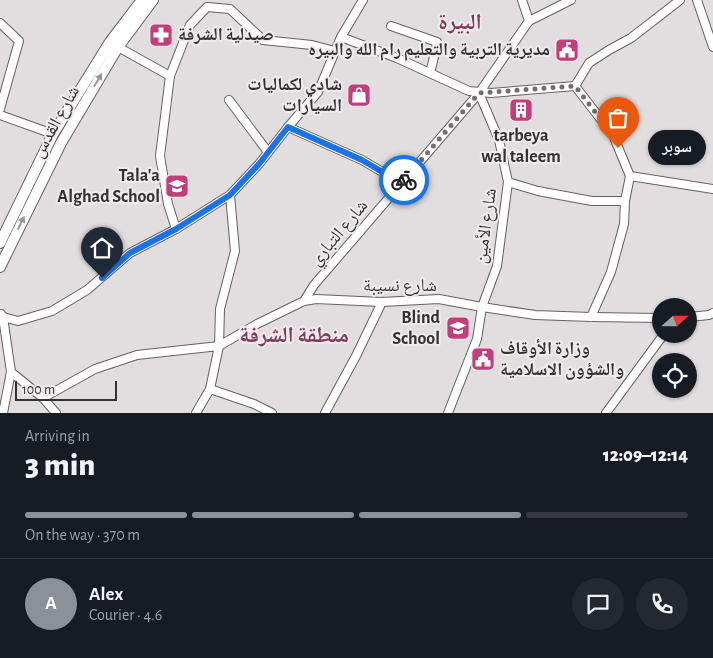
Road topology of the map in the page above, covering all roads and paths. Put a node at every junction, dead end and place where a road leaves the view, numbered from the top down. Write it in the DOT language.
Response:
graph roads {
  1 [pos="142,0"];
  2 [pos="153,0"];
  3 [pos="364,0"];
  4 [pos="522,0"];
  5 [pos="571,0"];
  6 [pos="680,0"];
  7 [pos="697,0"];
  8 [pos="529,21"];
  9 [pos="0,24"];
  10 [pos="391,26"];
  11 [pos="341,37"];
  12 [pos="114,44"];
  13 [pos="713,47"];
  14 [pos="335,51"];
  15 [pos="430,73"];
  16 [pos="170,76"];
  17 [pos="575,86"];
  18 [pos="479,93"];
  19 [pos="230,100"];
  20 [pos="0,109"];
  21 [pos="0,115"];
  22 [pos="288,127"];
  23 [pos="53,134"];
  24 [pos="268,152"];
  25 [pos="630,176"];
  26 [pos="508,182"];
  27 [pos="401,183"];
  28 [pos="713,190"];
  29 [pos="230,195"];
  30 [pos="625,201"];
  31 [pos="176,229"];
  32 [pos="0,243"];
  33 [pos="0,267"];
  34 [pos="304,301"];
  35 [pos="382,302"];
  36 [pos="482,307"];
  37 [pos="713,313"];
  38 [pos="1,315"];
  39 [pos="698,316"];
  40 [pos="591,317"];
  41 [pos="652,318"];
  42 [pos="658,343"];
  43 [pos="219,346"];
  44 [pos="11,372"];
  45 [pos="210,389"];
  46 [pos="43,398"];
  47 [pos="610,411"];
  48 [pos="2,413"];
  49 [pos="56,413"];
  50 [pos="196,413"];
  51 [pos="272,413"];
  52 [pos="325,413"];
  53 [pos="448,413"];
  1 -- 12 [label="main road, شارع القدس"];
  2 -- 12 [label="main road, شارع القدس"];
  3 -- 11 [label="street"];
  4 -- 8 [label="street"];
  5 -- 8 [label="street"];
  6 -- 17 [label="street"];
  7 -- 13 [label="street"];
  8 -- 18 [label="street, شارع التباري"];
  9 -- 20 [label="street"];
  10 -- 15 [label="street"];
  11 -- 14 [label="street"];
  11 -- 15 [label="street"];
  12 -- 16 [label="street"];
  12 -- 23 [label="main road, شارع القدس"];
  33 -- 12 [label="main road, شارع القدس, one-way"];
  14 -- 16 [label="street"];
  14 -- 22 [label="street"];
  15 -- 18 [label="street"];
  16 -- 31 [label="street"];
  17 -- 18 [label="street"];
  17 -- 25 [label="street"];
  18 -- 26 [label="street, شارع الأمين"];
  18 -- 27 [label="street, شارع التباري"];
  19 -- 24 [label="street"];
  21 -- 23 [label="street"];
  22 -- 24 [label="street"];
  22 -- 27 [label="street"];
  23 -- 32 [label="main road, شارع القدس"];
  24 -- 29 [label="street"];
  25 -- 28 [label="street"];
  25 -- 30 [label="street"];
  26 -- 30 [label="street"];
  26 -- 36 [label="street, شارع الأمين"];
  27 -- 34 [label="street, شارع التباري"];
  29 -- 31 [label="street"];
  29 -- 43 [label="street"];
  30 -- 40 [label="street"];
  31 -- 38 [label="street"];
  34 -- 35 [label="street, شارع نسيبة"];
  34 -- 43 [label="street, شارع نسيبة"];
  35 -- 36 [label="street, شارع نسيبة"];
  35 -- 52 [label="street"];
  36 -- 40 [label="street"];
  36 -- 53 [label="street"];
  37 -- 39 [label="street"];
  38 -- 44 [label="street"];
  40 -- 41 [label="street"];
  42 -- 47 [label="street"];
  43 -- 45 [label="street"];
  43 -- 46 [label="street"];
  44 -- 46 [label="street"];
  44 -- 48 [label="street"];
  45 -- 50 [label="street"];
  45 -- 51 [label="street"];
  46 -- 49 [label="street"];
}
